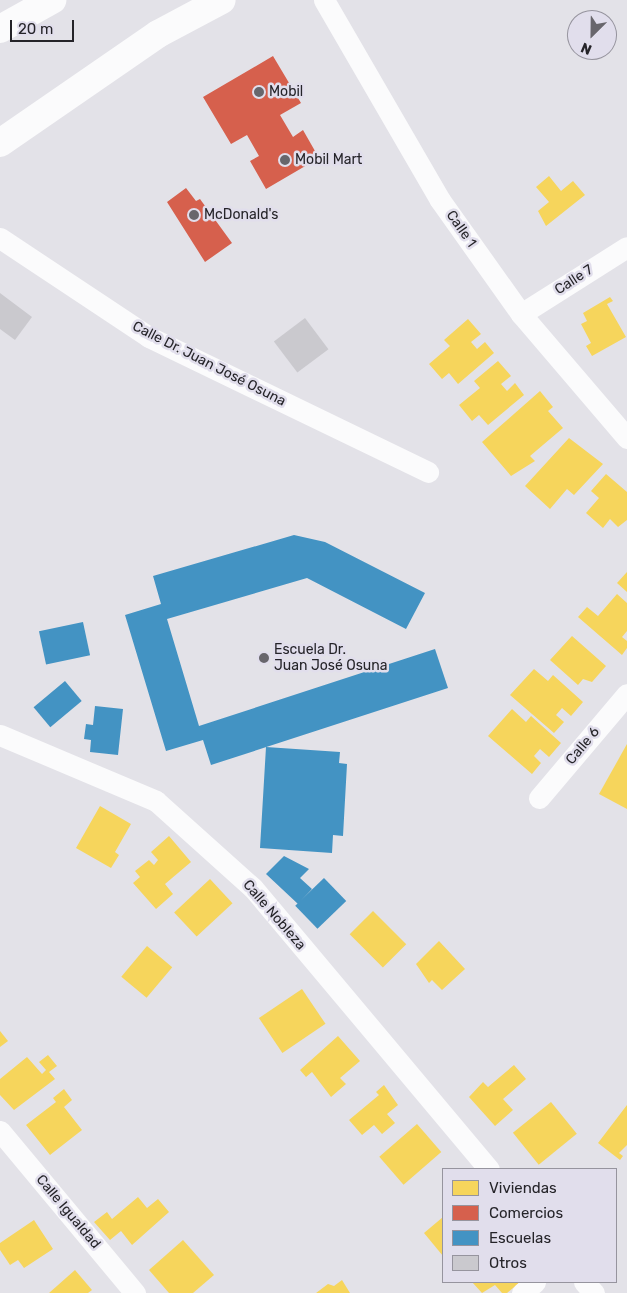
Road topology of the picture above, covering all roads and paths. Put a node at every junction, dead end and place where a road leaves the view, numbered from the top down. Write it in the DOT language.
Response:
graph roads {
  1 [pos="52,0"];
  2 [pos="222,0"];
  3 [pos="324,0"];
  4 [pos="0,29"];
  5 [pos="0,142"];
  6 [pos="0,238"];
  7 [pos="627,247"];
  8 [pos="521,314"];
  9 [pos="627,438"];
  10 [pos="428,472"];
  11 [pos="627,694"];
  12 [pos="0,735"];
  13 [pos="538,798"];
  14 [pos="0,1131"];
  15 [pos="488,1168"];
  16 [pos="534,1283"];
  17 [pos="585,1283"];
  18 [pos="135,1293"];
  19 [pos="522,1293"];
  20 [pos="594,1293"];
  1 -- 4 [label="main road"];
  2 -- 5 [label="main road"];
  3 -- 8 [label="street, Calle 1"];
  6 -- 10 [label="street, Calle Dr. Juan José Osuna"];
  7 -- 8 [label="street, Calle 7"];
  8 -- 9 [label="street, Calle 1"];
  11 -- 13 [label="street, Calle 6"];
  12 -- 15 [label="street, Calle Nobleza"];
  14 -- 18 [label="street, Calle Igualdad"];
  16 -- 19 [label="street"];
  17 -- 20 [label="street"];
}
